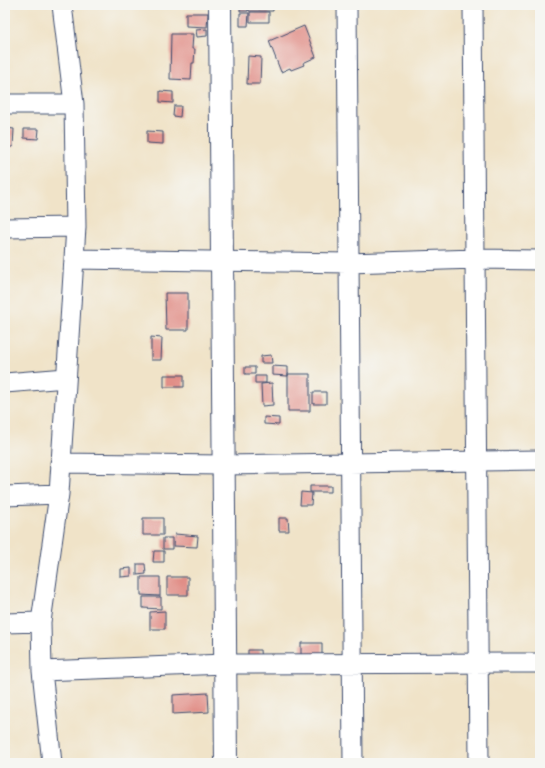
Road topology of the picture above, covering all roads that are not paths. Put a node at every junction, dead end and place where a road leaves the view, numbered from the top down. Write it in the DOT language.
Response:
graph roads {
  1 [pos="62,5"];
  2 [pos="220,5"];
  3 [pos="347,5"];
  4 [pos="473,5"];
  5 [pos="5,104"];
  6 [pos="74,104"];
  7 [pos="76,227"];
  8 [pos="5,228"];
  9 [pos="74,259"];
  10 [pos="476,259"];
  11 [pos="540,260"];
  12 [pos="222,261"];
  13 [pos="348,263"];
  14 [pos="66,378"];
  15 [pos="5,383"];
  16 [pos="540,460"];
  17 [pos="477,462"];
  18 [pos="60,463"];
  19 [pos="352,463"];
  20 [pos="222,465"];
  21 [pos="59,494"];
  22 [pos="5,496"];
  23 [pos="41,622"];
  24 [pos="5,623"];
  25 [pos="352,663"];
  26 [pos="479,663"];
  27 [pos="540,663"];
  28 [pos="225,664"];
  29 [pos="42,671"];
  30 [pos="52,763"];
  31 [pos="226,763"];
  32 [pos="353,763"];
  33 [pos="479,763"];
  1 -- 6 [label="street"];
  2 -- 12 [label="highway"];
  3 -- 13 [label="street"];
  4 -- 10 [label="street"];
  5 -- 6 [label="street"];
  6 -- 7 [label="street"];
  7 -- 8 [label="street"];
  7 -- 9 [label="street"];
  9 -- 12 [label="street"];
  9 -- 14 [label="street"];
  10 -- 11 [label="street"];
  10 -- 13 [label="street"];
  10 -- 17 [label="street"];
  12 -- 13 [label="street"];
  12 -- 20 [label="highway"];
  13 -- 19 [label="street"];
  14 -- 15 [label="street"];
  14 -- 18 [label="street"];
  16 -- 17 [label="street"];
  17 -- 19 [label="street"];
  17 -- 26 [label="street"];
  18 -- 20 [label="street"];
  18 -- 21 [label="street"];
  19 -- 20 [label="street"];
  19 -- 25 [label="street"];
  20 -- 28 [label="highway"];
  21 -- 22 [label="street"];
  21 -- 23 [label="street"];
  23 -- 24 [label="street"];
  23 -- 29 [label="street"];
  25 -- 26 [label="street"];
  25 -- 28 [label="street"];
  25 -- 32 [label="street"];
  26 -- 27 [label="street"];
  26 -- 33 [label="street"];
  28 -- 29 [label="street"];
  28 -- 31 [label="highway"];
  29 -- 30 [label="street"];
}
